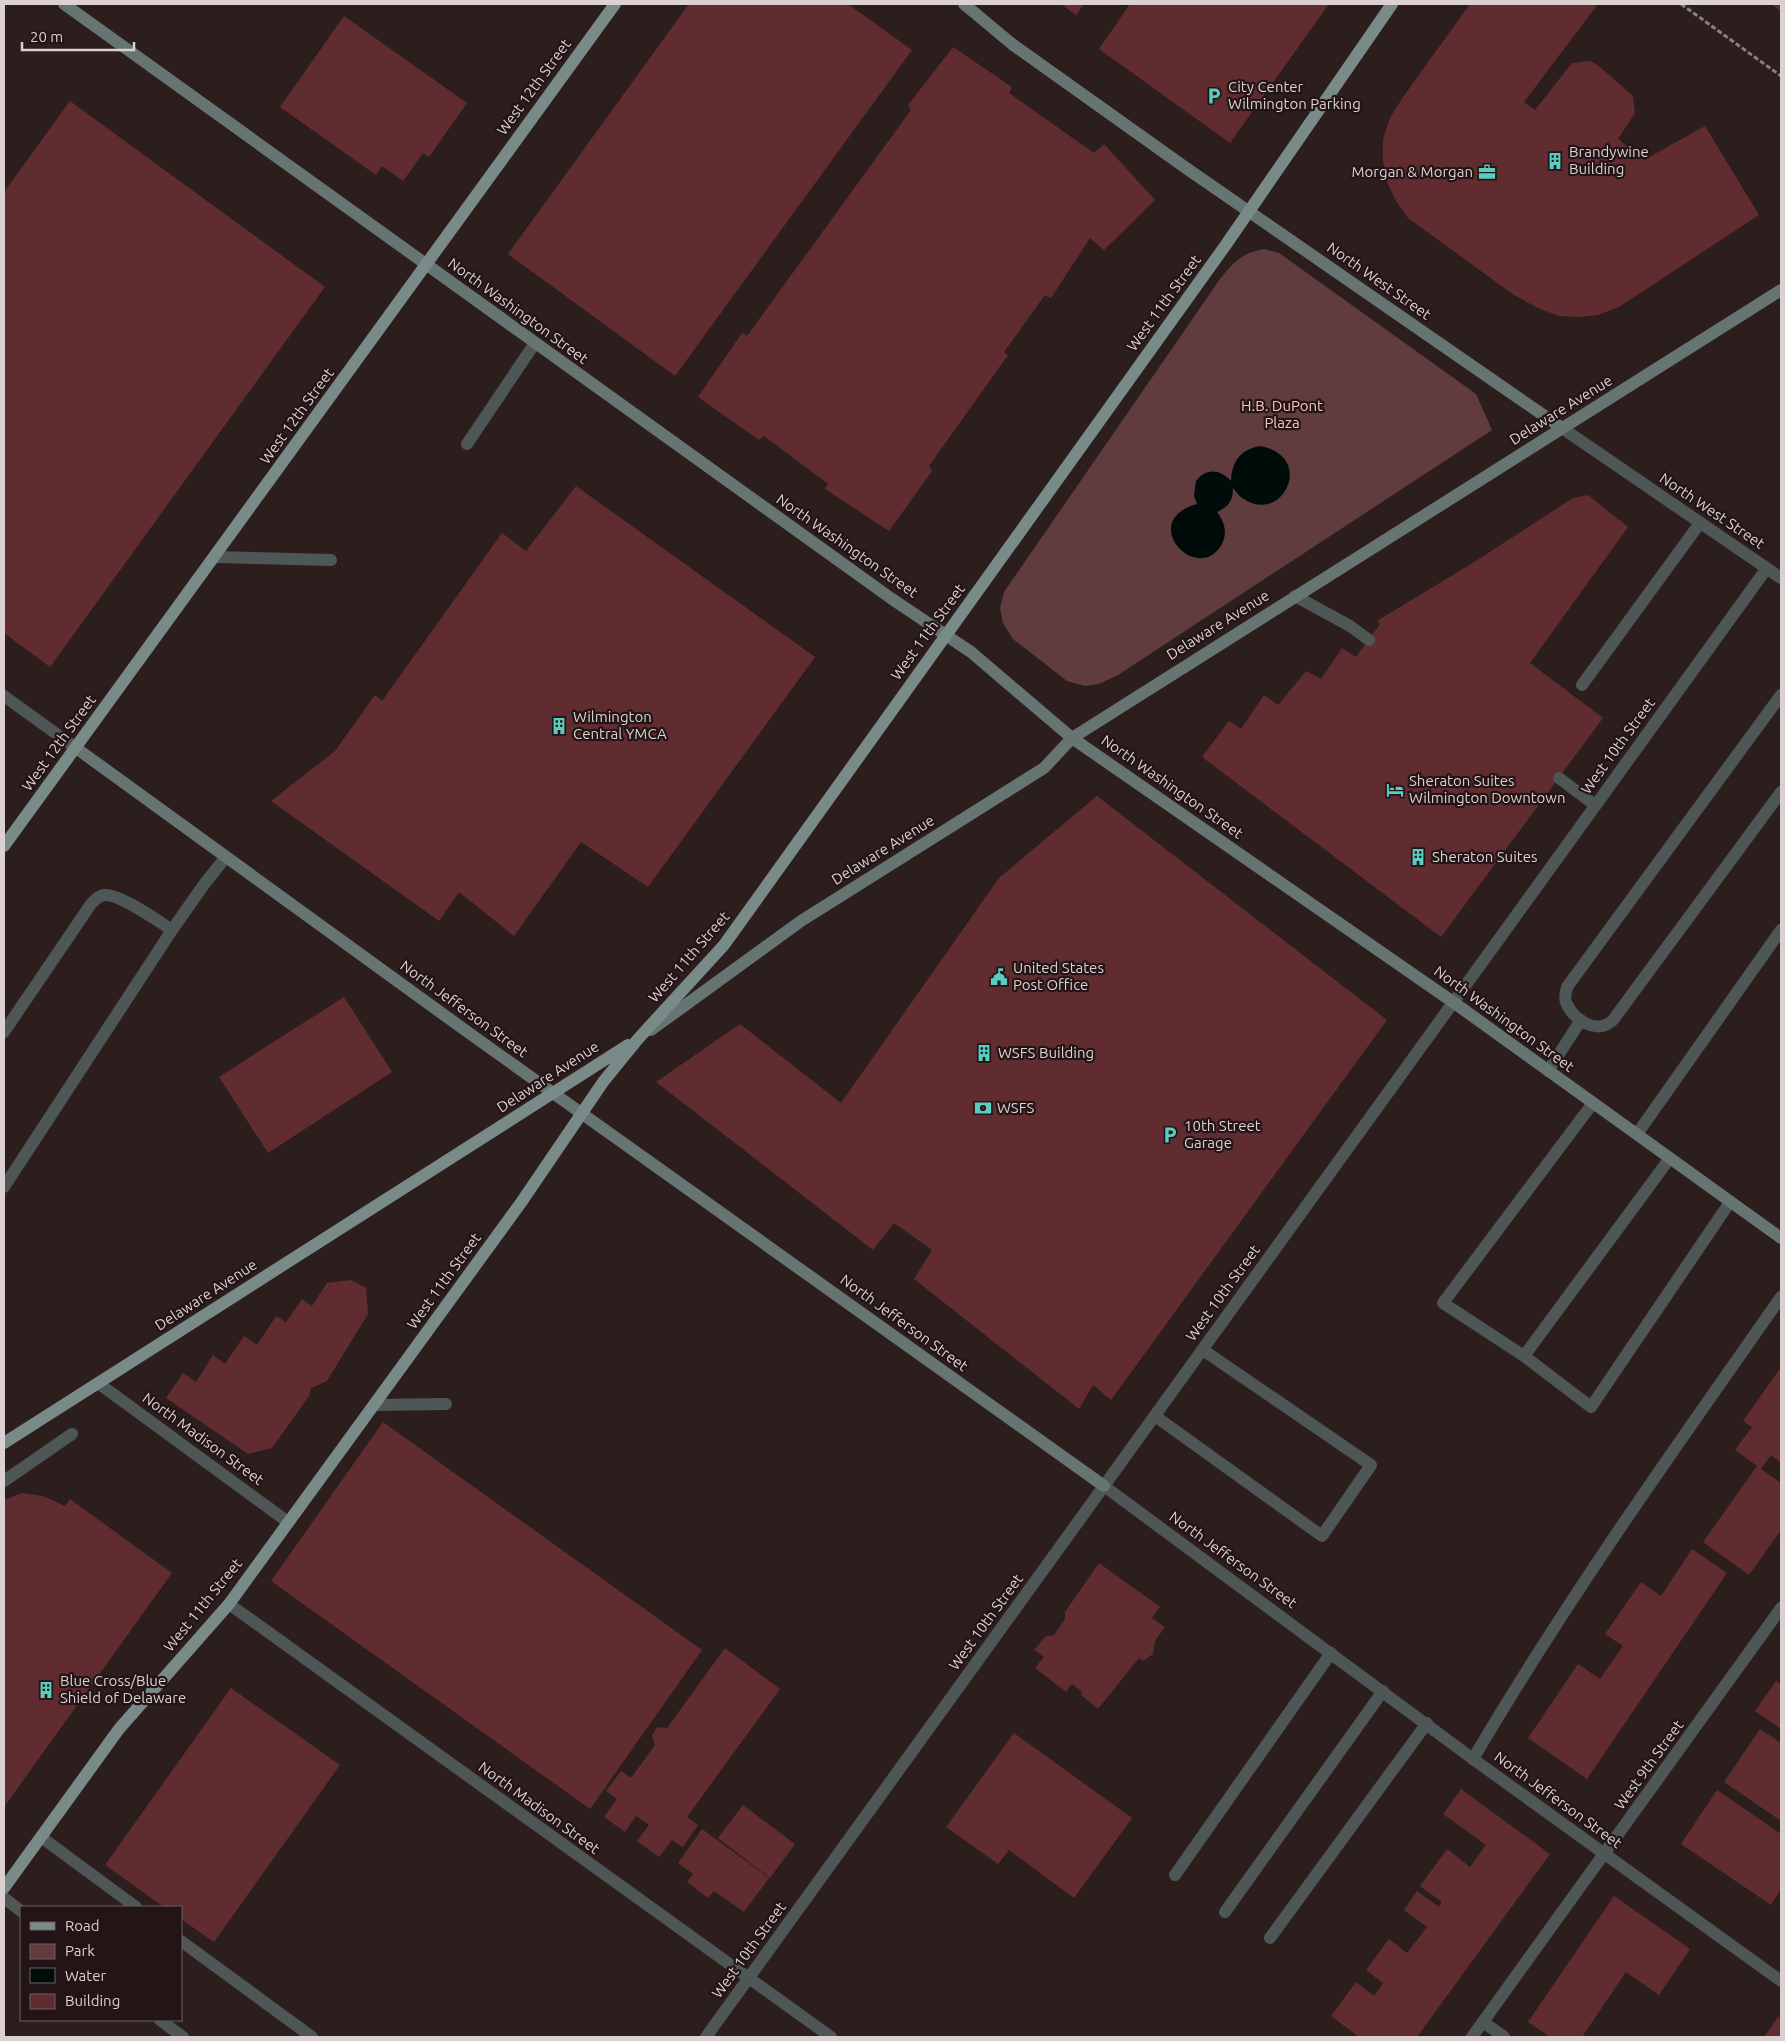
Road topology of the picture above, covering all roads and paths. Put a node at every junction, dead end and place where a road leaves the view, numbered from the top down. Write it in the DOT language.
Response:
graph roads {
  1 [pos="64,4"];
  2 [pos="614,4"];
  3 [pos="964,4"];
  4 [pos="1392,4"];
  5 [pos="1681,4"];
  6 [pos="1781,76"];
  7 [pos="1250,210"];
  8 [pos="426,265"];
  9 [pos="1781,290"];
  10 [pos="535,343"];
  11 [pos="1562,428"];
  12 [pos="467,444"];
  13 [pos="1700,523"];
  14 [pos="215,556"];
  15 [pos="331,560"];
  16 [pos="1767,568"];
  17 [pos="1781,578"];
  18 [pos="1295,596"];
  19 [pos="946,635"];
  20 [pos="1369,640"];
  21 [pos="1582,685"];
  22 [pos="1781,695"];
  23 [pos="4,696"];
  24 [pos="1072,738"];
  25 [pos="76,748"];
  26 [pos="1559,778"];
  27 [pos="1781,792"];
  28 [pos="1595,805"];
  29 [pos="4,846"];
  30 [pos="226,857"];
  31 [pos="172,930"];
  32 [pos="1781,930"];
  33 [pos="1453,1002"];
  34 [pos="1581,1020"];
  35 [pos="4,1032"];
  36 [pos="638,1038"];
  37 [pos="1548,1071"];
  38 [pos="554,1093"];
  39 [pos="1593,1103"];
  40 [pos="582,1113"];
  41 [pos="1636,1134"];
  42 [pos="1670,1158"];
  43 [pos="4,1187"];
  44 [pos="1730,1202"];
  45 [pos="1781,1238"];
  46 [pos="1781,1297"];
  47 [pos="1203,1350"];
  48 [pos="1524,1356"];
  49 [pos="98,1383"];
  50 [pos="446,1404"];
  51 [pos="374,1405"];
  52 [pos="1155,1416"];
  53 [pos="72,1434"];
  54 [pos="4,1443"];
  55 [pos="4,1481"];
  56 [pos="1104,1486"];
  57 [pos="288,1522"];
  58 [pos="229,1604"];
  59 [pos="1779,1615"];
  60 [pos="1331,1653"];
  61 [pos="1383,1691"];
  62 [pos="1427,1723"];
  63 [pos="1473,1759"];
  64 [pos="41,1837"];
  65 [pos="1604,1854"];
  66 [pos="1175,1875"];
  67 [pos="4,1888"];
  68 [pos="4,1898"];
  69 [pos="135,1906"];
  70 [pos="20,1910"];
  71 [pos="1225,1912"];
  72 [pos="1270,1938"];
  73 [pos="182,1942"];
  74 [pos="748,1978"];
  75 [pos="1781,1981"];
  76 [pos="161,2021"];
  77 [pos="1483,2022"];
  78 [pos="183,2037"];
  79 [pos="312,2037"];
  80 [pos="706,2037"];
  81 [pos="831,2037"];
  82 [pos="1472,2037"];
  83 [pos="1504,2037"];
  1 -- 8 [label="main road, North Washington Street"];
  2 -- 8 [label="main road, West 12th Street"];
  3 -- 7 [label="main road, North West Street"];
  4 -- 7 [label="main road, West 11th Street"];
  5 -- 6 [label="path"];
  7 -- 11 [label="main road, North West Street"];
  7 -- 19 [label="main road, West 11th Street"];
  8 -- 10 [label="main road, North Washington Street"];
  8 -- 14 [label="main road, West 12th Street"];
  9 -- 11 [label="main road, Delaware Avenue"];
  10 -- 12 [label="street"];
  10 -- 19 [label="main road, North Washington Street"];
  11 -- 13 [label="street, North West Street"];
  11 -- 18 [label="main road, Delaware Avenue"];
  13 -- 16 [label="street, North West Street"];
  13 -- 21 [label="street"];
  14 -- 15 [label="street"];
  14 -- 25 [label="main road, West 12th Street"];
  16 -- 17 [label="street, North West Street"];
  16 -- 28 [label="street, West 10th Street"];
  18 -- 20 [label="street"];
  18 -- 24 [label="main road, Delaware Avenue"];
  19 -- 24 [label="main road, North Washington Street"];
  19 -- 36 [label="main road, West 11th Street"];
  22 -- 34 [label="street"];
  23 -- 25 [label="street, North Jefferson Street"];
  24 -- 33 [label="main road, North Washington Street"];
  24 -- 36 [label="main road, Delaware Avenue"];
  25 -- 29 [label="main road, West 12th Street"];
  25 -- 30 [label="main road, North Jefferson Street"];
  26 -- 28 [label="street"];
  27 -- 34 [label="street"];
  28 -- 33 [label="street, West 10th Street"];
  30 -- 31 [label="street"];
  30 -- 38 [label="main road, North Jefferson Street"];
  31 -- 35 [label="street"];
  31 -- 43 [label="street"];
  32 -- 41 [label="street"];
  33 -- 37 [label="main road, North Washington Street"];
  33 -- 47 [label="street, West 10th Street"];
  34 -- 37 [label="street"];
  36 -- 38 [label="main road, Delaware Avenue"];
  36 -- 40 [label="main road, West 11th Street"];
  37 -- 39 [label="main road, North Washington Street"];
  38 -- 40 [label="main road, North Jefferson Street"];
  38 -- 49 [label="main road, Delaware Avenue"];
  39 -- 41 [label="main road, North Washington Street"];
  39 -- 48 [label="street"];
  40 -- 51 [label="main road, West 11th Street"];
  40 -- 56 [label="main road, North Jefferson Street"];
  41 -- 42 [label="main road, North Washington Street"];
  42 -- 44 [label="main road, North Washington Street"];
  42 -- 48 [label="street"];
  44 -- 45 [label="main road, North Washington Street"];
  44 -- 48 [label="street"];
  46 -- 63 [label="street"];
  47 -- 52 [label="street, West 10th Street"];
  47 -- 52 [label="street"];
  49 -- 54 [label="main road, Delaware Avenue"];
  49 -- 57 [label="street, North Madison Street"];
  50 -- 51 [label="street"];
  51 -- 57 [label="main road, West 11th Street"];
  52 -- 56 [label="street, West 10th Street"];
  53 -- 55 [label="street"];
  56 -- 60 [label="street, North Jefferson Street"];
  56 -- 74 [label="street, West 10th Street"];
  57 -- 58 [label="main road, West 11th Street"];
  58 -- 64 [label="main road, West 11th Street"];
  58 -- 74 [label="street, North Madison Street"];
  59 -- 65 [label="street, West 9th Street"];
  60 -- 61 [label="street, North Jefferson Street"];
  60 -- 66 [label="street"];
  61 -- 62 [label="street, North Jefferson Street"];
  61 -- 71 [label="street"];
  62 -- 63 [label="street, North Jefferson Street"];
  62 -- 72 [label="street"];
  63 -- 65 [label="street, North Jefferson Street"];
  64 -- 67 [label="main road, West 11th Street"];
  64 -- 69 [label="street"];
  65 -- 75 [label="street, North Jefferson Street"];
  65 -- 77 [label="street, West 9th Street"];
  68 -- 70 [label="street"];
  73 -- 79 [label="street"];
  74 -- 80 [label="street, West 10th Street"];
  74 -- 81 [label="street, North Madison Street"];
  76 -- 78 [label="street"];
  77 -- 82 [label="street, West 9th Street"];
  77 -- 83 [label="street"];
}
